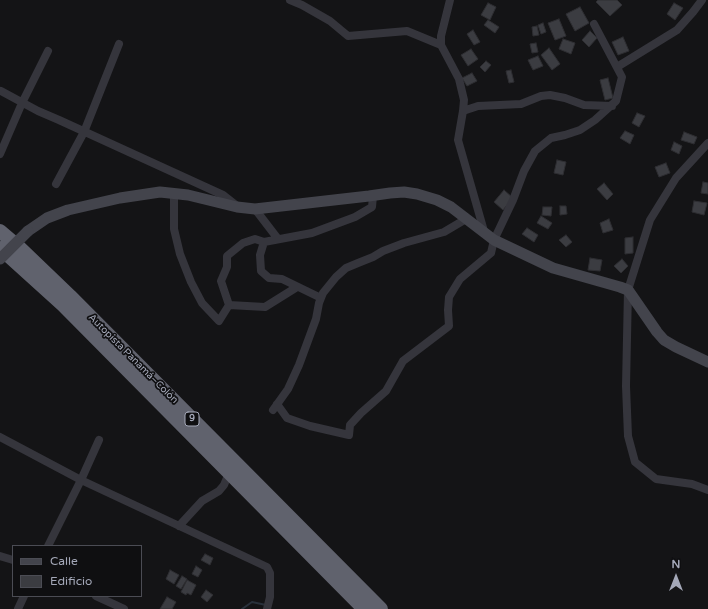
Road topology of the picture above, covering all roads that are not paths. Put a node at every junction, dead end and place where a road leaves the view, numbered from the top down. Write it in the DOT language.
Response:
graph roads {
  1 [pos="290,0"];
  2 [pos="450,0"];
  3 [pos="702,0"];
  4 [pos="594,24"];
  5 [pos="119,44"];
  6 [pos="441,45"];
  7 [pos="48,51"];
  8 [pos="617,67"];
  9 [pos="1,91"];
  10 [pos="22,103"];
  11 [pos="612,106"];
  12 [pos="463,111"];
  13 [pos="84,132"];
  14 [pos="708,143"];
  15 [pos="0,154"];
  16 [pos="56,184"];
  17 [pos="174,193"];
  18 [pos="373,196"];
  19 [pos="237,207"];
  20 [pos="255,209"];
  21 [pos="466,218"];
  22 [pos="0,231"];
  23 [pos="484,231"];
  24 [pos="278,239"];
  25 [pos="494,240"];
  26 [pos="264,242"];
  27 [pos="0,248"];
  28 [pos="0,259"];
  29 [pos="297,286"];
  30 [pos="628,290"];
  31 [pos="321,298"];
  32 [pos="229,305"];
  33 [pos="708,362"];
  34 [pos="0,437"];
  35 [pos="99,440"];
  36 [pos="229,473"];
  37 [pos="81,480"];
  38 [pos="708,490"];
  39 [pos="179,526"];
  40 [pos="48,545"];
  41 [pos="0,556"];
  42 [pos="12,560"];
  43 [pos="24,597"];
  44 [pos="98,597"];
  45 [pos="18,609"];
  46 [pos="124,609"];
  47 [pos="267,609"];
  48 [pos="364,609"];
  49 [pos="381,609"];
  1 -- 6 [label="street"];
  2 -- 6 [label="street"];
  3 -- 8 [label="street"];
  4 -- 8 [label="street"];
  5 -- 13 [label="street"];
  6 -- 12 [label="street"];
  7 -- 10 [label="street"];
  8 -- 11 [label="street"];
  9 -- 10 [label="street"];
  10 -- 13 [label="street"];
  10 -- 15 [label="street"];
  11 -- 12 [label="street"];
  11 -- 25 [label="street"];
  12 -- 23 [label="street"];
  13 -- 16 [label="street"];
  13 -- 19 [label="street"];
  14 -- 30 [label="street"];
  17 -- 19 [label="street"];
  17 -- 28 [label="street, bridge"];
  17 -- 32 [label="street"];
  18 -- 20 [label="street"];
  18 -- 21 [label="street"];
  18 -- 24 [label="street"];
  19 -- 20 [label="street"];
  20 -- 24 [label="street"];
  21 -- 23 [label="street"];
  21 -- 31 [label="street"];
  22 -- 49 [label="highway, Autopista Panamá–Colón / 9"];
  23 -- 25 [label="street"];
  24 -- 26 [label="street"];
  25 -- 30 [label="street"];
  25 -- 31 [label="street"];
  26 -- 29 [label="street"];
  26 -- 32 [label="street"];
  27 -- 36 [label="highway, Autopista Panamá–Colón / 9"];
  29 -- 31 [label="street"];
  29 -- 32 [label="street"];
  30 -- 33 [label="street"];
  30 -- 38 [label="street"];
  34 -- 37 [label="street"];
  35 -- 37 [label="street"];
  36 -- 39 [label="street"];
  36 -- 48 [label="highway, Autopista Panamá–Colón / 9"];
  37 -- 39 [label="street"];
  37 -- 40 [label="street"];
  39 -- 47 [label="street"];
  41 -- 42 [label="street"];
  43 -- 45 [label="street"];
  44 -- 46 [label="street"];
}
